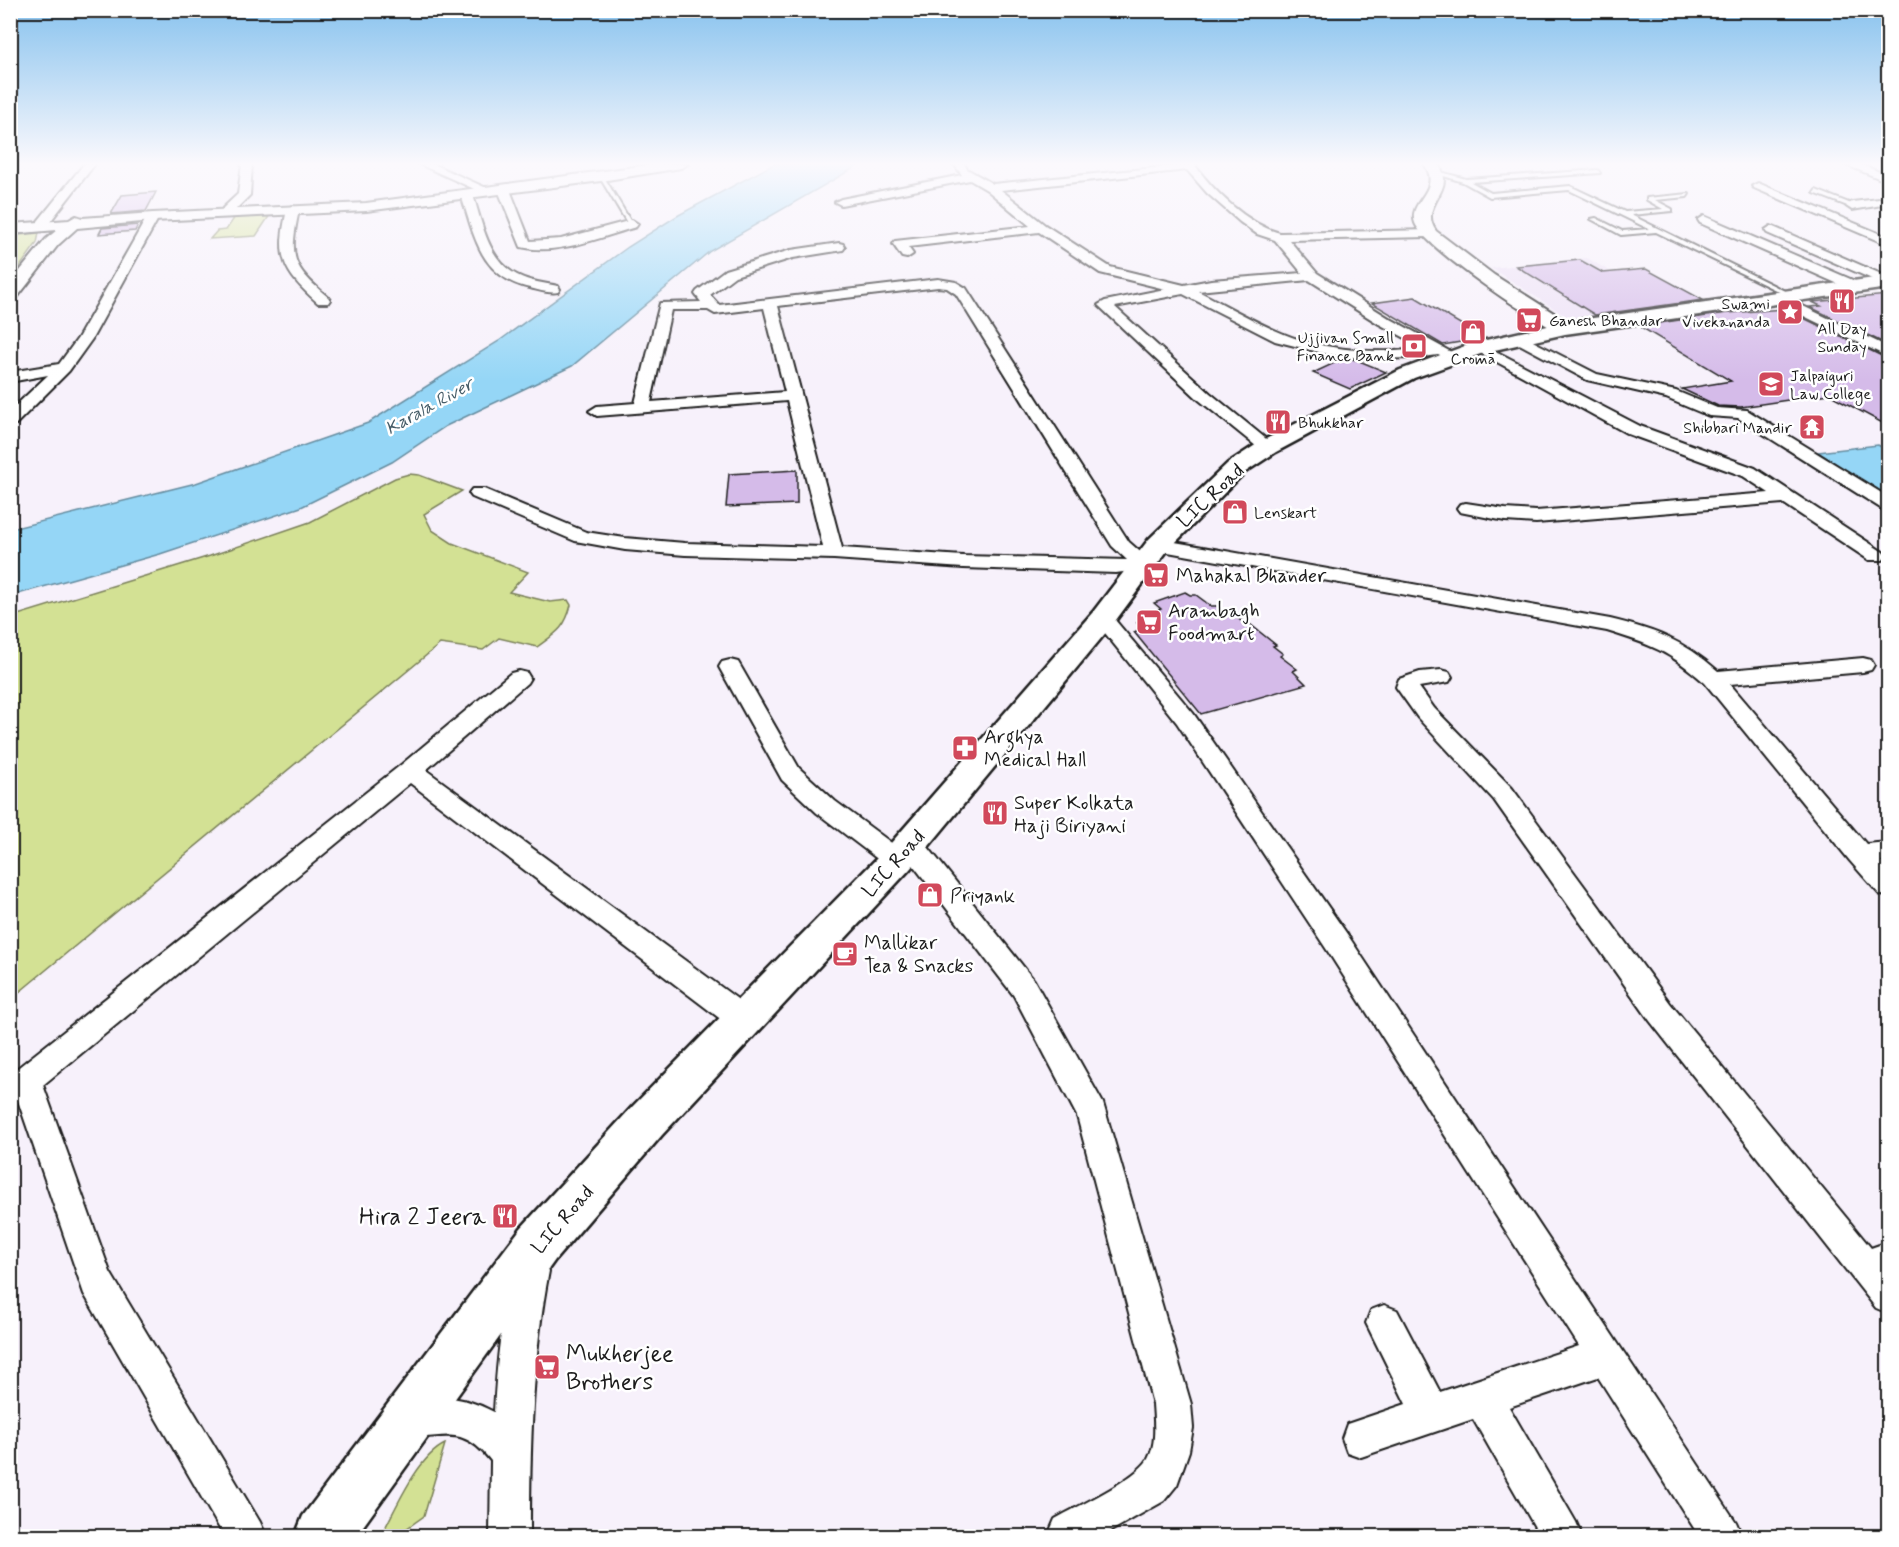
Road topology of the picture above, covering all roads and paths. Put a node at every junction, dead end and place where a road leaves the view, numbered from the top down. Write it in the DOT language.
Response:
graph roads {
  1 [pos="57,236"];
  2 [pos="143,236"];
  3 [pos="288,236"];
  4 [pos="481,236"];
  5 [pos="522,236"];
  6 [pos="586,236"];
  7 [pos="968,236"];
  8 [pos="1053,236"];
  9 [pos="1309,236"];
  10 [pos="1433,236"];
  11 [pos="1670,236"];
  12 [pos="1745,236"];
  13 [pos="1784,236"];
  14 [pos="1279,237"];
  15 [pos="839,248"];
  16 [pos="908,254"];
  17 [pos="1312,276"];
  18 [pos="1862,286"];
  19 [pos="1888,287"];
  20 [pos="553,290"];
  21 [pos="1186,290"];
  22 [pos="10,295"];
  23 [pos="1785,297"];
  24 [pos="323,300"];
  25 [pos="770,303"];
  26 [pos="712,306"];
  27 [pos="1539,328"];
  28 [pos="1458,351"];
  29 [pos="1888,353"];
  30 [pos="64,368"];
  31 [pos="10,377"];
  32 [pos="794,396"];
  33 [pos="642,408"];
  34 [pos="597,411"];
  35 [pos="10,421"];
  36 [pos="1268,447"];
  37 [pos="478,493"];
  38 [pos="1787,496"];
  39 [pos="1888,505"];
  40 [pos="1466,508"];
  41 [pos="834,552"];
  42 [pos="1151,555"];
  43 [pos="1875,556"];
  44 [pos="1103,618"];
  45 [pos="1863,665"];
  46 [pos="729,667"];
  47 [pos="1441,677"];
  48 [pos="519,678"];
  49 [pos="1713,678"];
  50 [pos="410,770"];
  51 [pos="1888,850"];
  52 [pos="904,852"];
  53 [pos="1859,854"];
  54 [pos="1888,887"];
  55 [pos="745,1021"];
  56 [pos="538,1244"];
  57 [pos="1877,1263"];
  58 [pos="1888,1296"];
  59 [pos="1384,1323"];
  60 [pos="1605,1356"];
  61 [pos="1482,1397"];
  62 [pos="1432,1414"];
  63 [pos="411,1419"];
  64 [pos="1362,1438"];
  65 [pos="510,1455"];
  66 [pos="1066,1535"];
  67 [pos="246,1536"];
  68 [pos="323,1536"];
  69 [pos="510,1536"];
  70 [pos="1562,1536"];
  71 [pos="1722,1536"];
  1 -- 22 [label="street"];
  2 -- 30 [label="street"];
  3 -- 24 [label="street"];
  4 -- 20 [label="street"];
  5 -- 6 [label="street"];
  7 -- 16 [label="street"];
  8 -- 21 [label="street"];
  9 -- 14 [label="street"];
  10 -- 27 [label="street"];
  11 -- 23 [label="lane"];
  12 -- 18 [label="street"];
  13 -- 19 [label="street"];
  14 -- 17 [label="street"];
  15 -- 26 [label="street"];
  17 -- 21 [label="street"];
  17 -- 28 [label="street"];
  18 -- 19 [label="main road, LIC Road"];
  18 -- 23 [label="main road, LIC Road"];
  21 -- 28 [label="street"];
  21 -- 36 [label="street"];
  23 -- 27 [label="main road, LIC Road"];
  23 -- 29 [label="street"];
  25 -- 26 [label="street"];
  25 -- 32 [label="street"];
  25 -- 42 [label="street"];
  26 -- 33 [label="street"];
  27 -- 28 [label="main road, LIC Road"];
  27 -- 39 [label="street"];
  28 -- 36 [label="main road, LIC Road"];
  28 -- 38 [label="street"];
  30 -- 31 [label="street"];
  30 -- 35 [label="street"];
  32 -- 33 [label="street"];
  32 -- 41 [label="street"];
  33 -- 34 [label="street"];
  36 -- 42 [label="main road, LIC Road"];
  37 -- 41 [label="street"];
  38 -- 40 [label="street"];
  38 -- 43 [label="street"];
  41 -- 42 [label="street"];
  42 -- 44 [label="main road, LIC Road"];
  42 -- 49 [label="street"];
  44 -- 52 [label="main road, LIC Road"];
  44 -- 60 [label="street"];
  45 -- 49 [label="street"];
  46 -- 52 [label="street"];
  47 -- 57 [label="street"];
  48 -- 50 [label="street"];
  49 -- 53 [label="street"];
  50 -- 55 [label="street"];
  50 -- 67 [label="street"];
  51 -- 53 [label="street"];
  52 -- 55 [label="main road, LIC Road"];
  52 -- 66 [label="street"];
  53 -- 54 [label="street"];
  55 -- 56 [label="main road, LIC Road"];
  56 -- 63 [label="main road, LIC Road"];
  56 -- 65 [label="street"];
  57 -- 58 [label="street"];
  59 -- 62 [label="street"];
  60 -- 61 [label="street"];
  60 -- 71 [label="street"];
  61 -- 62 [label="street"];
  61 -- 70 [label="street"];
  62 -- 64 [label="street"];
  63 -- 65 [label="street"];
  63 -- 68 [label="main road, LIC Road"];
  65 -- 69 [label="street"];
}
